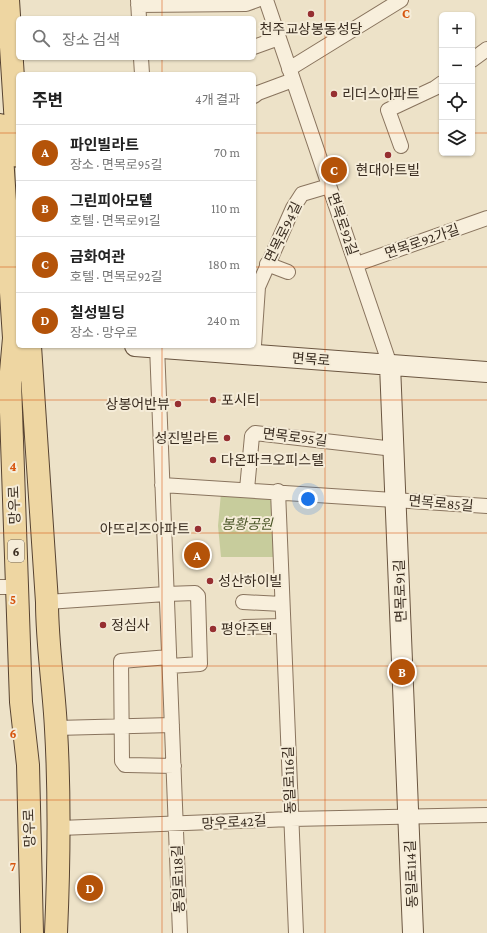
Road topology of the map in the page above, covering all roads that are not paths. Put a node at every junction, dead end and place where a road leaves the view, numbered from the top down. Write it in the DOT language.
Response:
graph roads {
  1 [pos="8,0"];
  2 [pos="257,0"];
  3 [pos="266,0"];
  4 [pos="401,0"];
  5 [pos="138,8"];
  6 [pos="279,38"];
  7 [pos="256,46"];
  8 [pos="487,49"];
  9 [pos="475,58"];
  10 [pos="141,60"];
  11 [pos="142,72"];
  12 [pos="291,75"];
  13 [pos="441,84"];
  14 [pos="256,94"];
  15 [pos="0,125"];
  16 [pos="16,125"];
  17 [pos="401,146"];
  18 [pos="329,186"];
  19 [pos="487,218"];
  20 [pos="267,264"];
  21 [pos="357,264"];
  22 [pos="288,272"];
  23 [pos="16,290"];
  24 [pos="256,311"];
  25 [pos="19,348"];
  26 [pos="22,348"];
  27 [pos="157,348"];
  28 [pos="206,348"];
  29 [pos="254,349"];
  30 [pos="390,365"];
  31 [pos="487,372"];
  32 [pos="394,449"];
  33 [pos="162,485"];
  34 [pos="247,490"];
  35 [pos="278,491"];
  36 [pos="396,499"];
  37 [pos="487,506"];
  38 [pos="9,587"];
  39 [pos="166,594"];
  40 [pos="47,602"];
  41 [pos="243,602"];
  42 [pos="282,604"];
  43 [pos="283,626"];
  44 [pos="244,627"];
  45 [pos="170,661"];
  46 [pos="172,725"];
  47 [pos="121,726"];
  48 [pos="56,728"];
  49 [pos="174,766"];
  50 [pos="487,815"];
  51 [pos="409,816"];
  52 [pos="291,819"];
  53 [pos="176,824"];
  54 [pos="60,828"];
  55 [pos="32,933"];
  56 [pos="56,933"];
  57 [pos="180,933"];
  58 [pos="296,933"];
  59 [pos="413,933"];
  1 -- 16 [label="main road"];
  2 -- 5 [label="street"];
  3 -- 6 [label="street, 면목로92길"];
  4 -- 12 [label="street"];
  6 -- 7 [label="street"];
  6 -- 12 [label="street, 면목로92길"];
  8 -- 9 [label="street"];
  10 -- 11 [label="street"];
  12 -- 14 [label="street"];
  12 -- 18 [label="street, 면목로92길"];
  13 -- 17 [label="street"];
  15 -- 23 [label="main road, 망우로 / 6"];
  18 -- 20 [label="street, 면목로94길"];
  18 -- 21 [label="street, 면목로92길"];
  19 -- 21 [label="street, 면목로92가길"];
  20 -- 22 [label="street"];
  20 -- 24 [label="street, 면목로94길"];
  21 -- 30 [label="street, 면목로92길"];
  25 -- 38 [label="main road, 망우로 / 6"];
  26 -- 40 [label="main road, 망우로 / 6"];
  27 -- 33 [label="street"];
  28 -- 29 [label="street, 면목로"];
  29 -- 30 [label="street, 면목로"];
  30 -- 31 [label="street, 면목로"];
  30 -- 32 [label="street, 면목로91길"];
  32 -- 34 [label="street, 면목로95길"];
  32 -- 36 [label="street, 면목로91길"];
  33 -- 34 [label="street"];
  33 -- 39 [label="street"];
  34 -- 35 [label="street"];
  35 -- 36 [label="street"];
  35 -- 42 [label="street, 동일로116길"];
  36 -- 37 [label="street, 면목로85길"];
  36 -- 51 [label="street, 면목로91길"];
  38 -- 55 [label="main road, 망우로 / 6"];
  39 -- 40 [label="street"];
  39 -- 45 [label="street"];
  39 -- 45 [label="street"];
  40 -- 48 [label="main road, 망우로 / 6"];
  41 -- 42 [label="street"];
  42 -- 43 [label="street, 동일로116길"];
  43 -- 44 [label="street"];
  43 -- 52 [label="street, 동일로116길"];
  45 -- 46 [label="street"];
  45 -- 47 [label="street"];
  46 -- 47 [label="street"];
  46 -- 49 [label="street"];
  47 -- 48 [label="street"];
  47 -- 49 [label="street"];
  48 -- 54 [label="main road, 망우로 / 6"];
  49 -- 53 [label="street"];
  50 -- 51 [label="street, 망우로42길"];
  51 -- 52 [label="street, 망우로42길"];
  51 -- 59 [label="street, 동일로114길"];
  52 -- 53 [label="street, 망우로42길"];
  52 -- 58 [label="street, 동일로116길"];
  53 -- 54 [label="street, 망우로42길"];
  53 -- 57 [label="street, 동일로118길"];
  54 -- 56 [label="main road, 망우로 / 6"];
}
